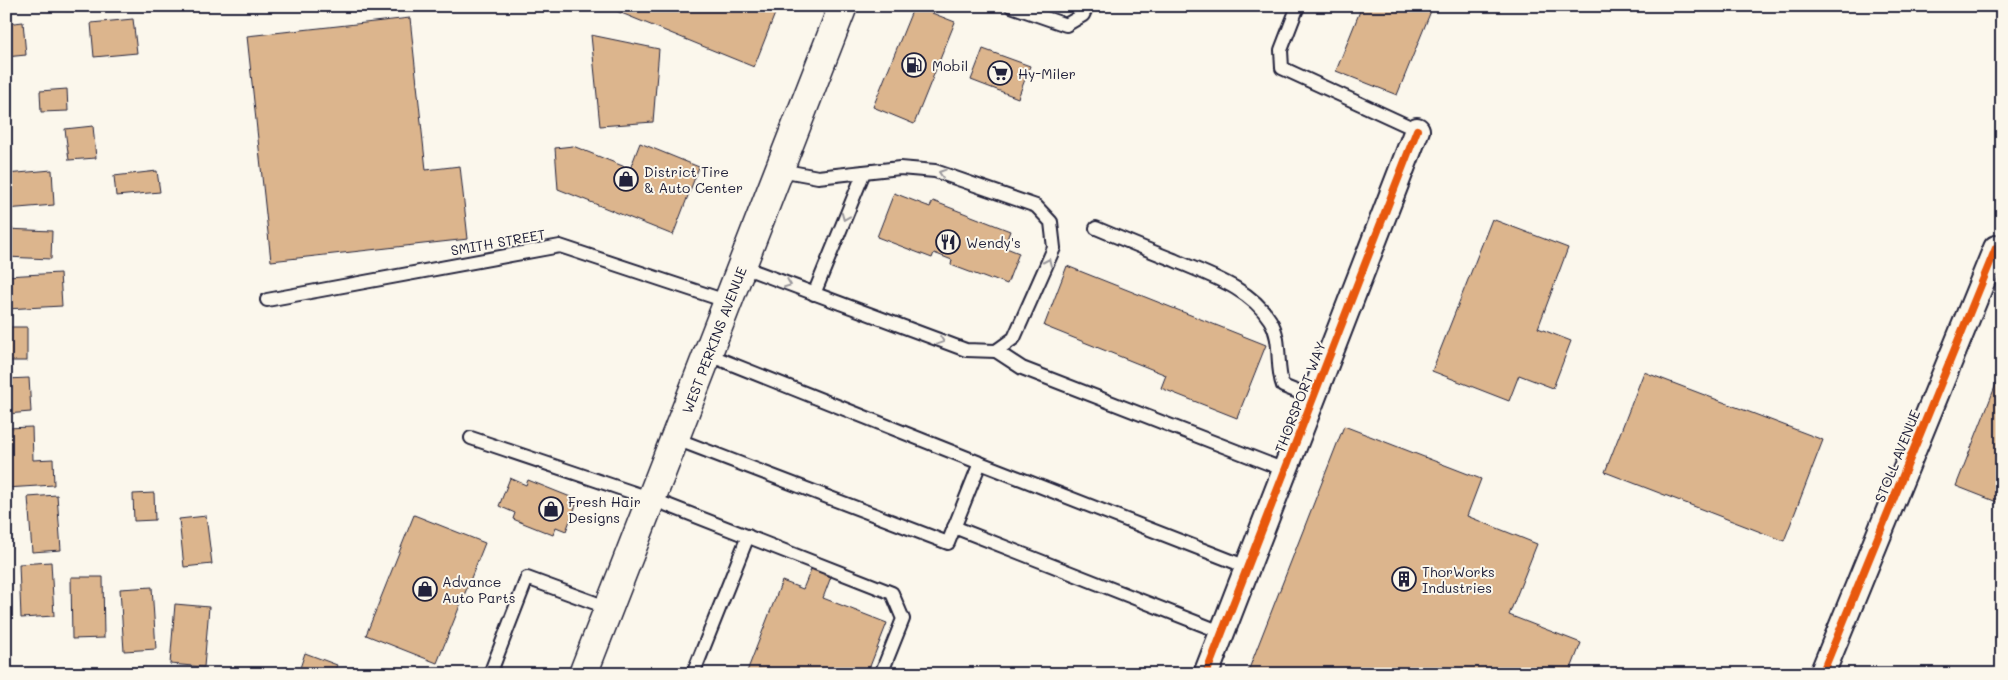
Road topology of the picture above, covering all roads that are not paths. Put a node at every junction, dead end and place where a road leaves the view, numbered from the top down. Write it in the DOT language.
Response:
graph roads {
  1 [pos="843,6"];
  2 [pos="1011,6"];
  3 [pos="1087,6"];
  4 [pos="1298,6"];
  5 [pos="1417,130"];
  6 [pos="780,170"];
  7 [pos="864,172"];
  8 [pos="1096,228"];
  9 [pos="1999,242"];
  10 [pos="743,267"];
  11 [pos="814,294"];
  12 [pos="267,300"];
  13 [pos="729,302"];
  14 [pos="996,351"];
  15 [pos="709,355"];
  16 [pos="1313,398"];
  17 [pos="471,438"];
  18 [pos="676,439"];
  19 [pos="980,463"];
  20 [pos="1285,470"];
  21 [pos="652,499"];
  22 [pos="954,527"];
  23 [pos="748,536"];
  24 [pos="1247,567"];
  25 [pos="609,608"];
  26 [pos="1221,632"];
  27 [pos="490,674"];
  28 [pos="583,674"];
  29 [pos="693,674"];
  30 [pos="881,674"];
  31 [pos="1206,674"];
  32 [pos="1822,674"];
  1 -- 6 [label="main road, WEST PERKINS AVENUE"];
  2 -- 3 [label="lane"];
  4 -- 5 [label="lane"];
  5 -- 16 [label="street, THORSPORT WAY"];
  6 -- 7 [label="lane"];
  6 -- 10 [label="main road, WEST PERKINS AVENUE"];
  7 -- 11 [label="lane, one-way"];
  14 -- 7 [label="lane, one-way"];
  8 -- 16 [label="lane"];
  9 -- 32 [label="street, STOLL AVENUE"];
  10 -- 11 [label="lane, one-way"];
  10 -- 13 [label="main road, WEST PERKINS AVENUE"];
  11 -- 14 [label="lane, one-way"];
  12 -- 13 [label="lane, SMITH STREET"];
  13 -- 15 [label="main road, WEST PERKINS AVENUE"];
  14 -- 20 [label="lane"];
  15 -- 18 [label="main road, WEST PERKINS AVENUE"];
  15 -- 19 [label="lane"];
  16 -- 20 [label="street, THORSPORT WAY"];
  17 -- 21 [label="lane"];
  18 -- 21 [label="main road, WEST PERKINS AVENUE"];
  18 -- 22 [label="lane"];
  19 -- 22 [label="lane"];
  19 -- 24 [label="lane"];
  20 -- 24 [label="street, THORSPORT WAY"];
  21 -- 23 [label="lane"];
  21 -- 25 [label="main road, WEST PERKINS AVENUE"];
  22 -- 26 [label="lane"];
  23 -- 29 [label="lane"];
  23 -- 30 [label="lane"];
  24 -- 26 [label="street, THORSPORT WAY"];
  25 -- 27 [label="lane"];
  25 -- 28 [label="main road, WEST PERKINS AVENUE"];
  26 -- 31 [label="street, THORSPORT WAY"];
}
